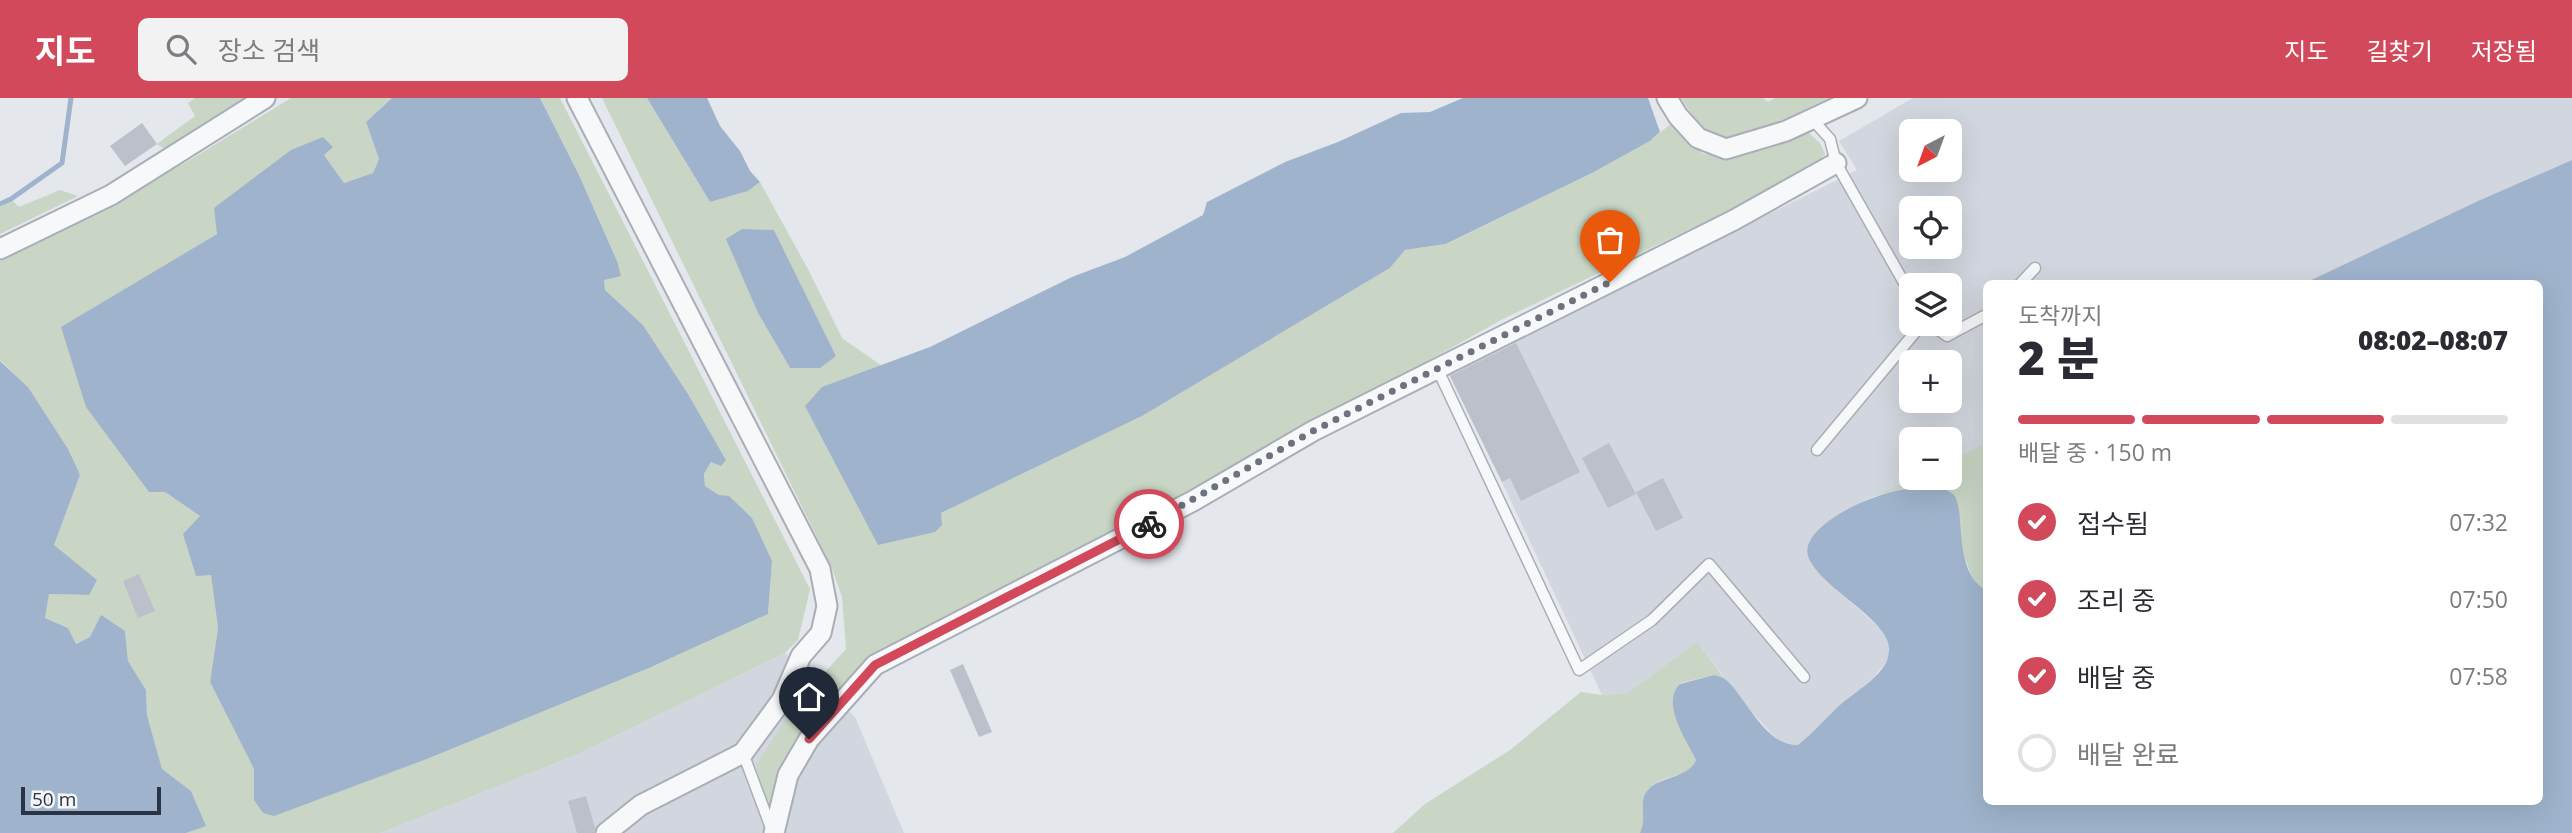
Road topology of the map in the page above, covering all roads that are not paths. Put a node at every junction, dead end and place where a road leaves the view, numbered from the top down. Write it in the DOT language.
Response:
graph roads {
  1 [pos="265,98"];
  2 [pos="577,98"];
  3 [pos="1667,98"];
  4 [pos="1857,98"];
  5 [pos="1812,119"];
  6 [pos="1836,163"];
  7 [pos="0,249"];
  8 [pos="2035,268"];
  9 [pos="1899,274"];
  10 [pos="2024,280"];
  11 [pos="1983,317"];
  12 [pos="1962,328"];
  13 [pos="1912,336"];
  14 [pos="1437,368"];
  15 [pos="1817,450"];
  16 [pos="1804,677"];
  17 [pos="743,753"];
  18 [pos="606,833"];
  19 [pos="773,833"];
  1 -- 7 [label="street"];
  2 -- 17 [label="street"];
  3 -- 5 [label="street"];
  4 -- 5 [label="street"];
  5 -- 6 [label="lane"];
  6 -- 9 [label="lane"];
  6 -- 14 [label="street"];
  8 -- 10 [label="lane"];
  11 -- 12 [label="lane"];
  13 -- 15 [label="lane"];
  14 -- 16 [label="lane"];
  14 -- 19 [label="street"];
  17 -- 18 [label="street"];
  17 -- 19 [label="lane"];
}
